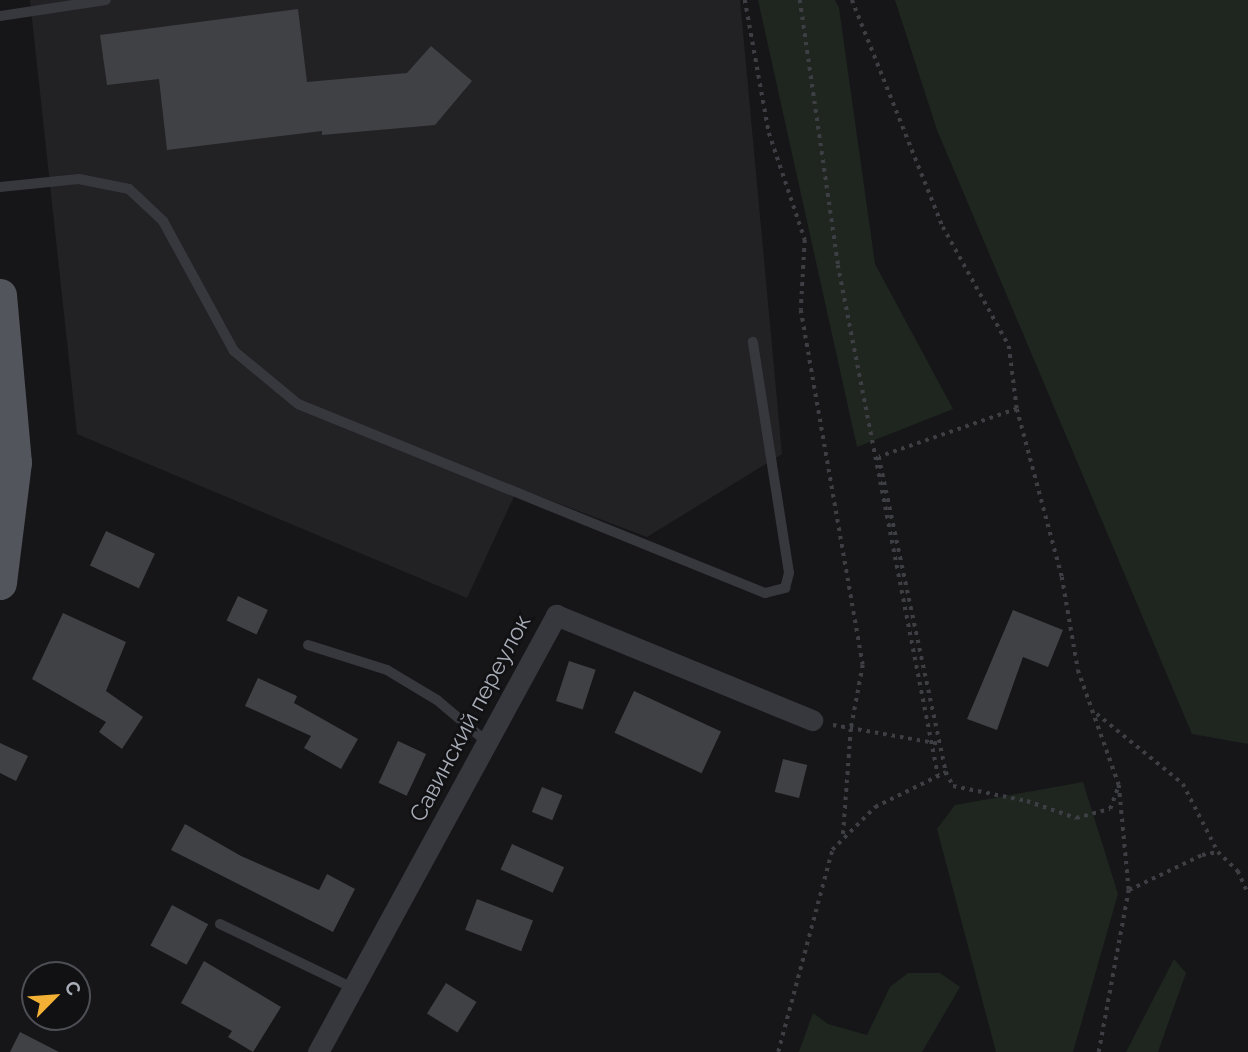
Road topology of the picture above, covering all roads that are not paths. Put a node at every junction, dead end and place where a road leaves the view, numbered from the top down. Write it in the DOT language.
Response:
graph roads {
  1 [pos="106,0"];
  2 [pos="0,16"];
  3 [pos="0,187"];
  4 [pos="0,295"];
  5 [pos="753,342"];
  6 [pos="0,583"];
  7 [pos="308,645"];
  8 [pos="812,720"];
  9 [pos="488,743"];
  10 [pos="220,924"];
  11 [pos="353,988"];
  12 [pos="318,1052"];
  1 -- 2 [label="lane"];
  3 -- 5 [label="lane"];
  4 -- 6 [label="main road"];
  7 -- 9 [label="lane"];
  8 -- 9 [label="street, Савинский переулок"];
  9 -- 11 [label="street, Савинский переулок"];
  10 -- 11 [label="lane"];
  11 -- 12 [label="street, Савинский переулок"];
}
